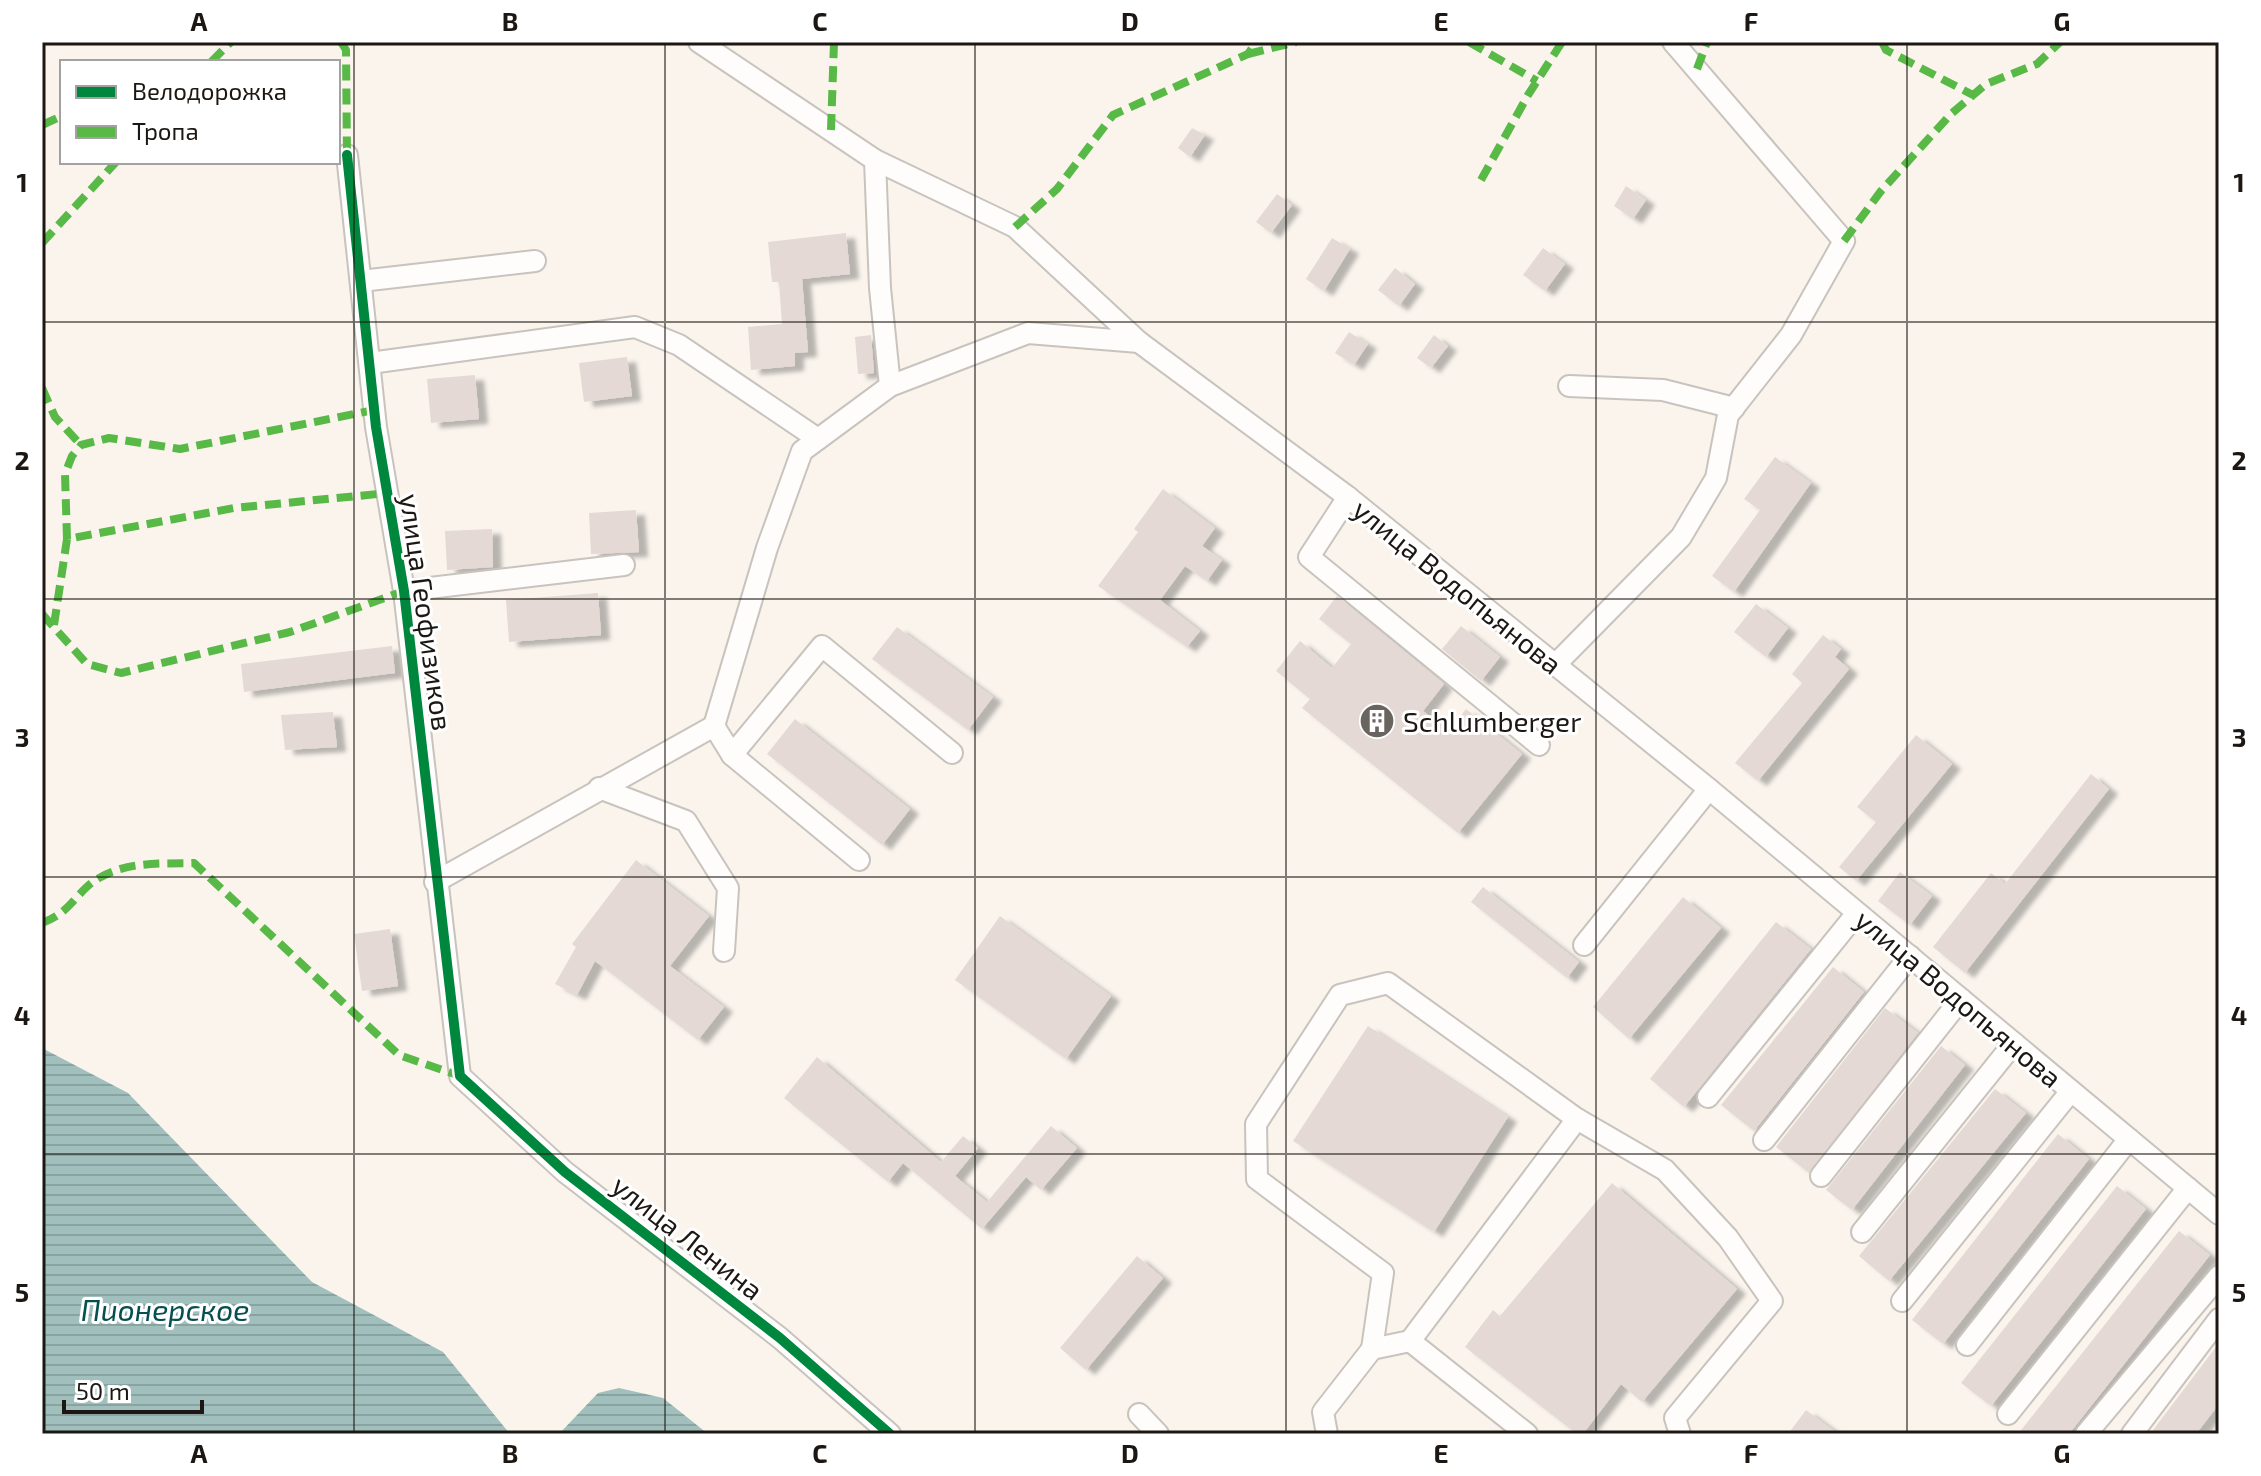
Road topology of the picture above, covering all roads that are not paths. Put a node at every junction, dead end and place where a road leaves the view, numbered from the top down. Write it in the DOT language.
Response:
graph roads {
  1 [pos="699,42"];
  2 [pos="1673,42"];
  3 [pos="347,155"];
  4 [pos="875,160"];
  5 [pos="535,261"];
  6 [pos="361,281"];
  7 [pos="1139,342"];
  8 [pos="370,363"];
  9 [pos="890,386"];
  10 [pos="1569,386"];
  11 [pos="1734,408"];
  12 [pos="818,439"];
  13 [pos="1348,497"];
  14 [pos="624,565"];
  15 [pos="404,591"];
  16 [pos="1555,665"];
  17 [pos="714,726"];
  18 [pos="1539,745"];
  19 [pos="952,753"];
  20 [pos="732,755"];
  21 [pos="599,788"];
  22 [pos="1709,789"];
  23 [pos="859,860"];
  24 [pos="435,882"];
  25 [pos="1857,913"];
  26 [pos="1584,945"];
  27 [pos="724,951"];
  28 [pos="1910,956"];
  29 [pos="1961,999"];
  30 [pos="2014,1043"];
  31 [pos="460,1076"];
  32 [pos="2071,1091"];
  33 [pos="1708,1097"];
  34 [pos="1577,1119"];
  35 [pos="2129,1139"];
  36 [pos="1764,1140"];
  37 [pos="1821,1176"];
  38 [pos="2188,1188"];
  39 [pos="2219,1214"];
  40 [pos="1862,1232"];
  41 [pos="2219,1276"];
  42 [pos="1902,1301"];
  43 [pos="2219,1319"];
  44 [pos="1410,1341"];
  45 [pos="1967,1345"];
  46 [pos="1372,1349"];
  47 [pos="1139,1414"];
  48 [pos="2008,1414"];
  49 [pos="890,1434"];
  50 [pos="1158,1434"];
  51 [pos="1327,1434"];
  52 [pos="1527,1434"];
  53 [pos="1680,1434"];
  54 [pos="2086,1434"];
  55 [pos="2132,1434"];
  1 -- 4 [label="street, улица Водопьянова"];
  2 -- 11 [label="street"];
  3 -- 6 [label="street, улица Геофизиков"];
  4 -- 7 [label="street, улица Водопьянова"];
  4 -- 9 [label="street"];
  5 -- 6 [label="street"];
  6 -- 8 [label="street, улица Геофизиков"];
  7 -- 9 [label="street"];
  7 -- 13 [label="street, улица Водопьянова"];
  8 -- 12 [label="street"];
  8 -- 15 [label="street, улица Геофизиков"];
  9 -- 12 [label="street"];
  10 -- 11 [label="street"];
  11 -- 16 [label="street"];
  12 -- 17 [label="street"];
  13 -- 16 [label="street, улица Водопьянова"];
  13 -- 18 [label="street"];
  14 -- 15 [label="street"];
  15 -- 24 [label="street, улица Геофизиков"];
  16 -- 22 [label="street, улица Водопьянова"];
  17 -- 20 [label="street"];
  17 -- 21 [label="street"];
  19 -- 20 [label="street"];
  20 -- 23 [label="street"];
  21 -- 24 [label="street"];
  21 -- 27 [label="street"];
  22 -- 25 [label="street, улица Водопьянова"];
  22 -- 26 [label="street"];
  24 -- 31 [label="street, улица Геофизиков"];
  25 -- 28 [label="street, улица Водопьянова"];
  25 -- 33 [label="street"];
  28 -- 29 [label="street, улица Водопьянова"];
  28 -- 36 [label="street"];
  29 -- 30 [label="street, улица Водопьянова"];
  29 -- 37 [label="street"];
  30 -- 32 [label="street, улица Водопьянова"];
  30 -- 40 [label="street"];
  31 -- 49 [label="street, улица Ленина"];
  32 -- 35 [label="street, улица Водопьянова"];
  32 -- 42 [label="street"];
  34 -- 44 [label="street"];
  34 -- 46 [label="street"];
  34 -- 53 [label="street"];
  35 -- 38 [label="street, улица Водопьянова"];
  35 -- 45 [label="street"];
  38 -- 39 [label="street, улица Водопьянова"];
  38 -- 48 [label="street"];
  41 -- 54 [label="street"];
  43 -- 55 [label="street"];
  44 -- 46 [label="street"];
  44 -- 52 [label="street"];
  46 -- 51 [label="street"];
  47 -- 50 [label="street"];
}
